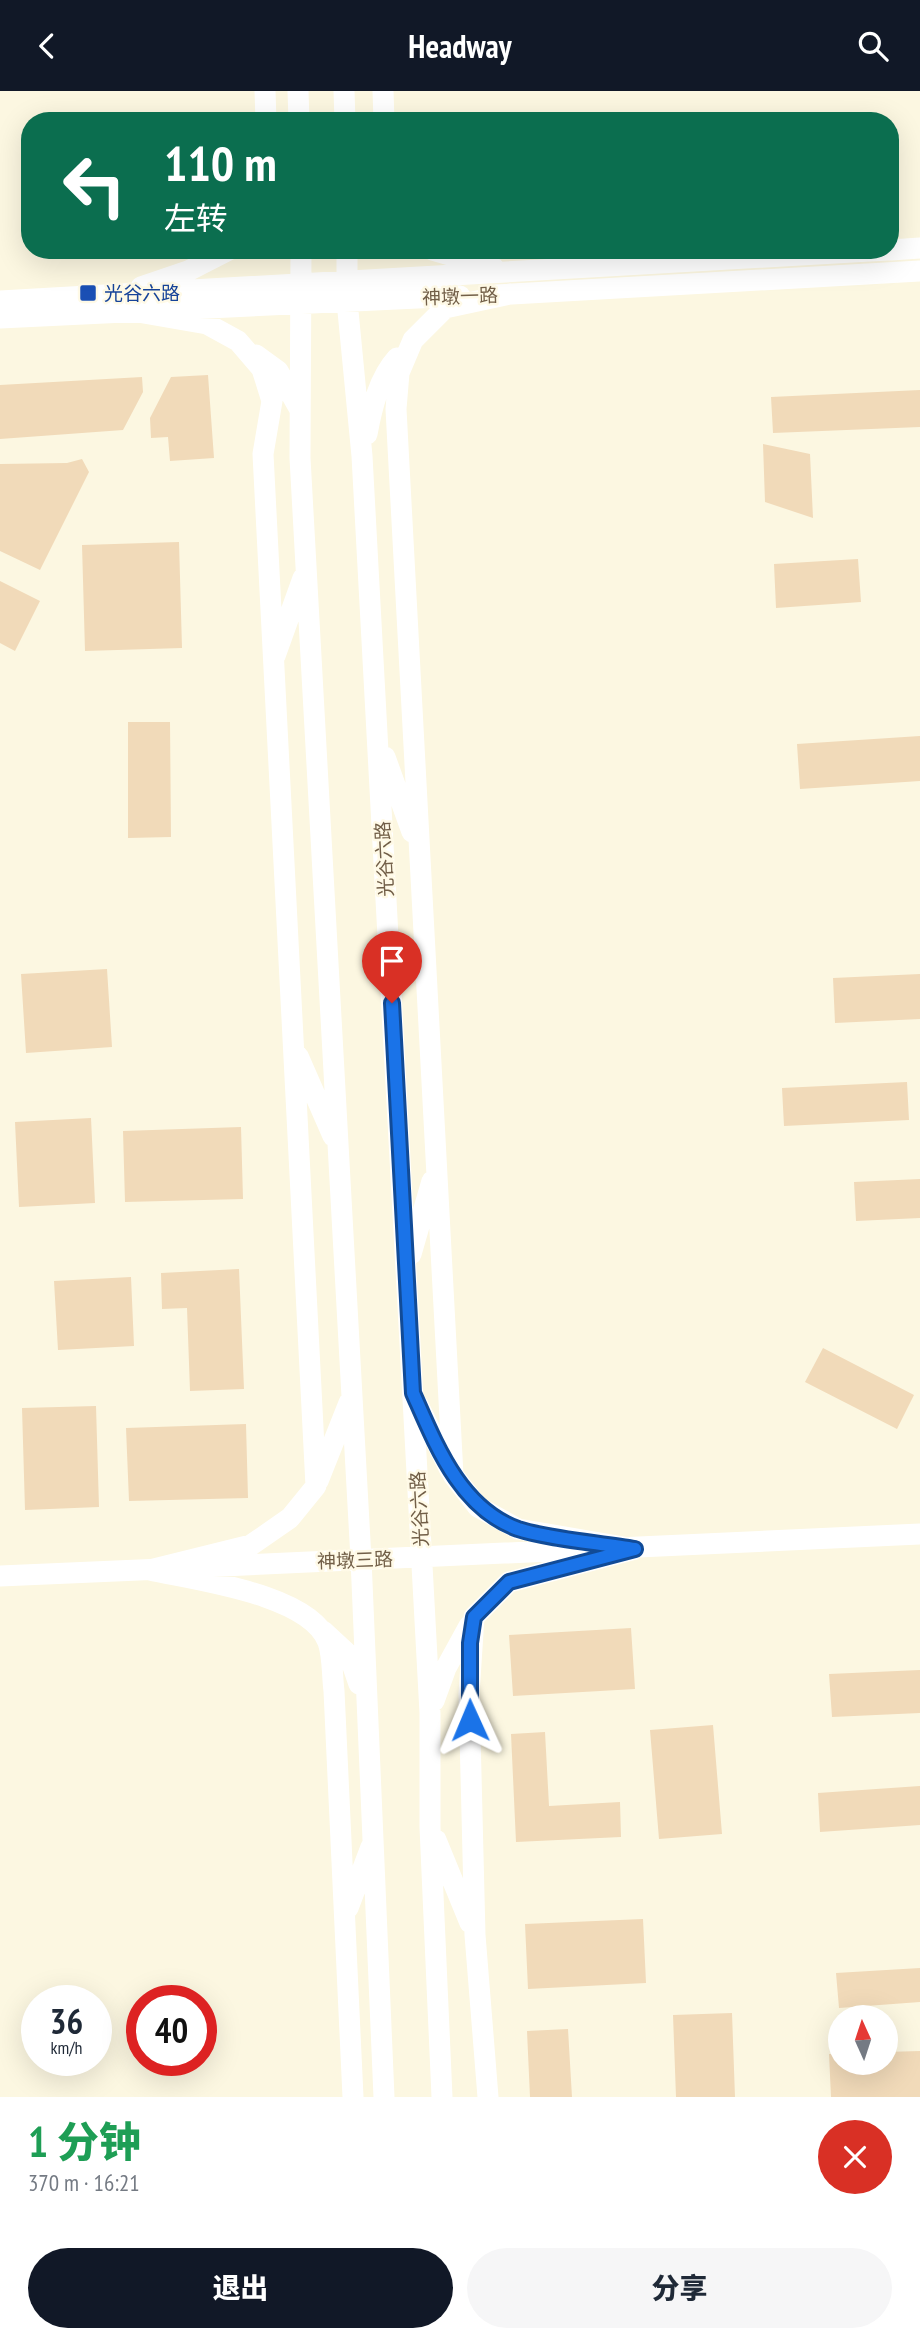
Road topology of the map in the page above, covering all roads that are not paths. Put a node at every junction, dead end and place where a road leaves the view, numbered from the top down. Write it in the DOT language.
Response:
graph roads {
  1 [pos="265,91"];
  2 [pos="298,91"];
  3 [pos="344,91"];
  4 [pos="383,91"];
  5 [pos="266,112"];
  6 [pos="299,112"];
  7 [pos="345,112"];
  8 [pos="384,112"];
  9 [pos="920,248"];
  10 [pos="899,249"];
  11 [pos="212,259"];
  12 [pos="301,259"];
  13 [pos="347,259"];
  14 [pos="464,259"];
  15 [pos="734,259"];
  16 [pos="920,271"];
  17 [pos="510,272"];
  18 [pos="347,292"];
  19 [pos="302,295"];
  20 [pos="510,295"];
  21 [pos="0,301"];
  22 [pos="131,303"];
  23 [pos="0,318"];
  24 [pos="413,340"];
  25 [pos="238,341"];
  26 [pos="362,456"];
  27 [pos="300,458"];
  28 [pos="306,569"];
  29 [pos="272,666"];
  30 [pos="377,736"];
  31 [pos="420,854"];
  32 [pos="292,1045"];
  33 [pos="338,1147"];
  34 [pos="437,1165"];
  35 [pos="406,1269"];
  36 [pos="413,1393"];
  37 [pos="351,1395"];
  38 [pos="453,1475"];
  39 [pos="316,1486"];
  40 [pos="920,1534"];
  41 [pos="635,1549"];
  42 [pos="422,1557"];
  43 [pos="360,1559"];
  44 [pos="150,1570"];
  45 [pos="0,1576"];
  46 [pos="474,1617"];
  47 [pos="309,1618"];
  48 [pos="368,1711"];
  49 [pos="430,1713"];
  50 [pos="430,1827"];
  51 [pos="374,1838"];
  52 [pos="344,1920"];
  53 [pos="475,1935"];
  54 [pos="352,2097"];
  55 [pos="384,2097"];
  56 [pos="442,2097"];
  57 [pos="488,2097"];
  1 -- 5 [label="main road"];
  2 -- 6 [label="main road"];
  3 -- 7 [label="main road"];
  4 -- 8 [label="main road"];
  9 -- 10 [label="main road, 神墩一路"];
  11 -- 22 [label="main road"];
  12 -- 19 [label="main road"];
  13 -- 18 [label="main road, 光谷六路"];
  14 -- 17 [label="main road"];
  15 -- 17 [label="main road, 神墩一路"];
  16 -- 20 [label="main road, 神墩一路"];
  17 -- 18 [label="main road, 神墩一路"];
  18 -- 19 [label="main road, 神墩一路"];
  18 -- 20 [label="main road, 神墩一路"];
  18 -- 26 [label="main road, 光谷六路"];
  19 -- 22 [label="main road, 神墩一路"];
  19 -- 27 [label="main road"];
  20 -- 24 [label="main road"];
  21 -- 22 [label="main road, 神墩一路"];
  22 -- 23 [label="main road, 神墩一路"];
  22 -- 25 [label="main road"];
  24 -- 26 [label="main road"];
  24 -- 31 [label="main road"];
  25 -- 27 [label="main road"];
  25 -- 29 [label="main road"];
  26 -- 30 [label="main road, 光谷六路"];
  27 -- 28 [label="main road"];
  28 -- 29 [label="main road"];
  28 -- 33 [label="main road"];
  29 -- 32 [label="main road"];
  30 -- 31 [label="main road"];
  30 -- 35 [label="main road, 光谷六路"];
  31 -- 34 [label="main road"];
  32 -- 33 [label="main road"];
  32 -- 39 [label="main road"];
  33 -- 37 [label="main road"];
  34 -- 35 [label="main road"];
  34 -- 38 [label="main road"];
  35 -- 36 [label="main road, 光谷六路"];
  36 -- 38 [label="main road"];
  36 -- 42 [label="main road, 光谷六路"];
  37 -- 39 [label="main road"];
  37 -- 43 [label="main road"];
  38 -- 41 [label="main road"];
  39 -- 44 [label="main road"];
  40 -- 41 [label="main road, 神墩三路"];
  41 -- 42 [label="main road, 神墩三路"];
  41 -- 46 [label="main road"];
  42 -- 43 [label="main road, 神墩三路"];
  42 -- 49 [label="main road, 光谷六路"];
  43 -- 44 [label="main road, 神墩三路"];
  43 -- 48 [label="main road"];
  44 -- 45 [label="main road, 神墩三路"];
  44 -- 47 [label="main road"];
  46 -- 49 [label="main road"];
  46 -- 53 [label="main road"];
  47 -- 48 [label="main road"];
  47 -- 52 [label="main road"];
  48 -- 51 [label="main road"];
  49 -- 50 [label="main road, 光谷六路"];
  50 -- 53 [label="main road"];
  50 -- 56 [label="main road, 光谷六路"];
  51 -- 52 [label="main road"];
  51 -- 55 [label="main road"];
  52 -- 54 [label="main road"];
  53 -- 57 [label="main road"];
}
